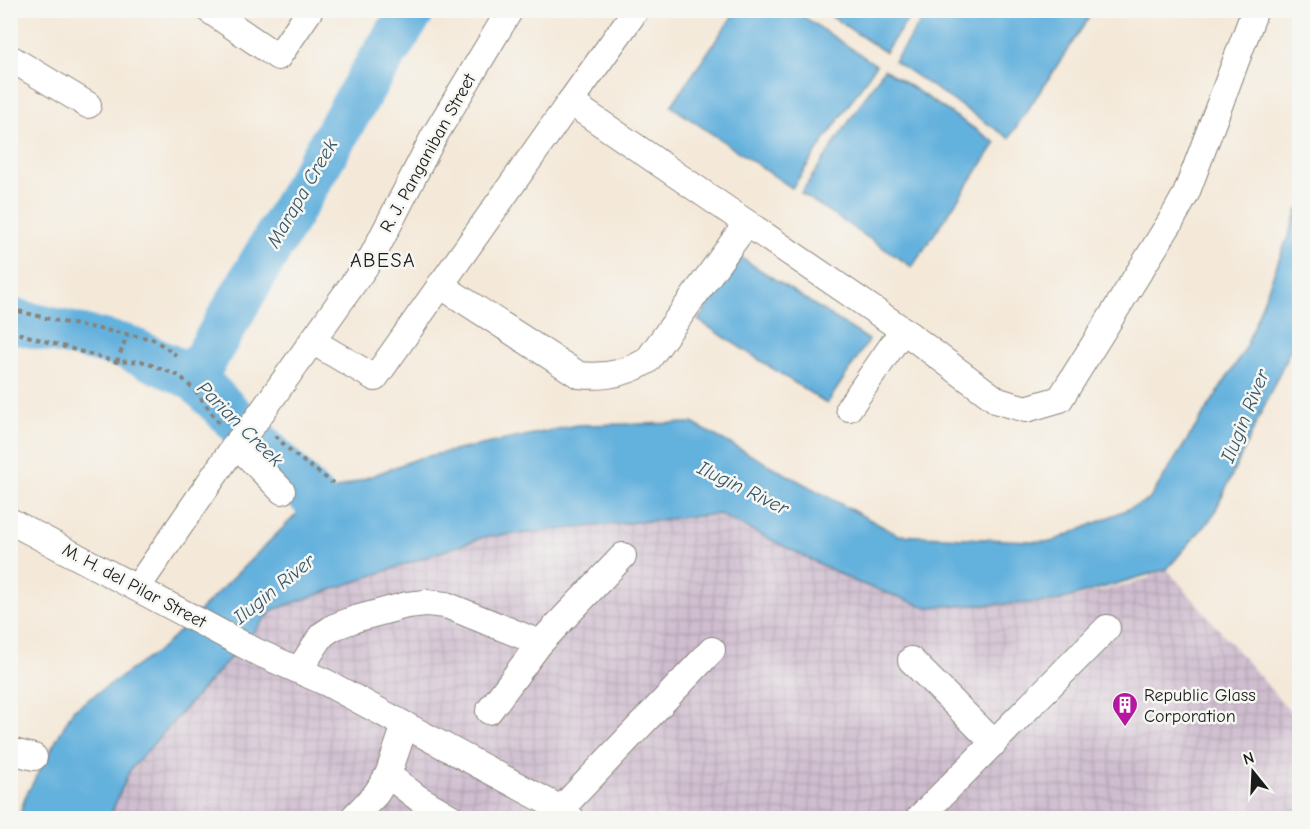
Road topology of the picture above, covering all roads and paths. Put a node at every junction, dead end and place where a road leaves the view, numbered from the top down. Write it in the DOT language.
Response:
graph roads {
  1 [pos="209,10"];
  2 [pos="310,10"];
  3 [pos="510,10"];
  4 [pos="636,10"];
  5 [pos="1255,10"];
  6 [pos="10,58"];
  7 [pos="570,102"];
  8 [pos="88,105"];
  9 [pos="747,223"];
  10 [pos="440,285"];
  11 [pos="10,309"];
  12 [pos="903,330"];
  13 [pos="10,331"];
  14 [pos="127,334"];
  15 [pos="312,341"];
  16 [pos="176,356"];
  17 [pos="118,359"];
  18 [pos="849,408"];
  19 [pos="247,432"];
  20 [pos="333,483"];
  21 [pos="282,491"];
  22 [pos="10,521"];
  23 [pos="623,556"];
  24 [pos="136,588"];
  25 [pos="1107,628"];
  26 [pos="540,643"];
  27 [pos="712,650"];
  28 [pos="911,660"];
  29 [pos="299,670"];
  30 [pos="489,711"];
  31 [pos="405,725"];
  32 [pos="994,742"];
  33 [pos="388,775"];
  34 [pos="566,814"];
  35 [pos="352,819"];
  36 [pos="452,819"];
  37 [pos="919,819"];
  1 -- 2 [label="street"];
  3 -- 15 [label="street, R. J. Panganiban Street"];
  4 -- 7 [label="street"];
  5 -- 12 [label="street"];
  6 -- 8 [label="street"];
  7 -- 9 [label="street"];
  7 -- 10 [label="street"];
  9 -- 10 [label="street"];
  9 -- 12 [label="street"];
  10 -- 15 [label="street"];
  11 -- 14 [label="path"];
  12 -- 18 [label="street"];
  13 -- 17 [label="path"];
  14 -- 16 [label="path"];
  14 -- 17 [label="path"];
  15 -- 19 [label="street, R. J. Panganiban Street"];
  17 -- 19 [label="path"];
  19 -- 20 [label="path"];
  19 -- 21 [label="street"];
  19 -- 24 [label="street, R. J. Panganiban Street"];
  22 -- 24 [label="street, M. H. del Pilar Street"];
  23 -- 26 [label="street"];
  24 -- 29 [label="street, M. H. del Pilar Street"];
  25 -- 32 [label="street"];
  26 -- 29 [label="street"];
  26 -- 30 [label="street"];
  27 -- 34 [label="street"];
  28 -- 32 [label="street"];
  29 -- 31 [label="street, M. H. del Pilar Street"];
  31 -- 33 [label="street"];
  31 -- 34 [label="street, M. H. del Pilar Street"];
  32 -- 37 [label="street"];
  33 -- 35 [label="street"];
  33 -- 36 [label="street"];
}
